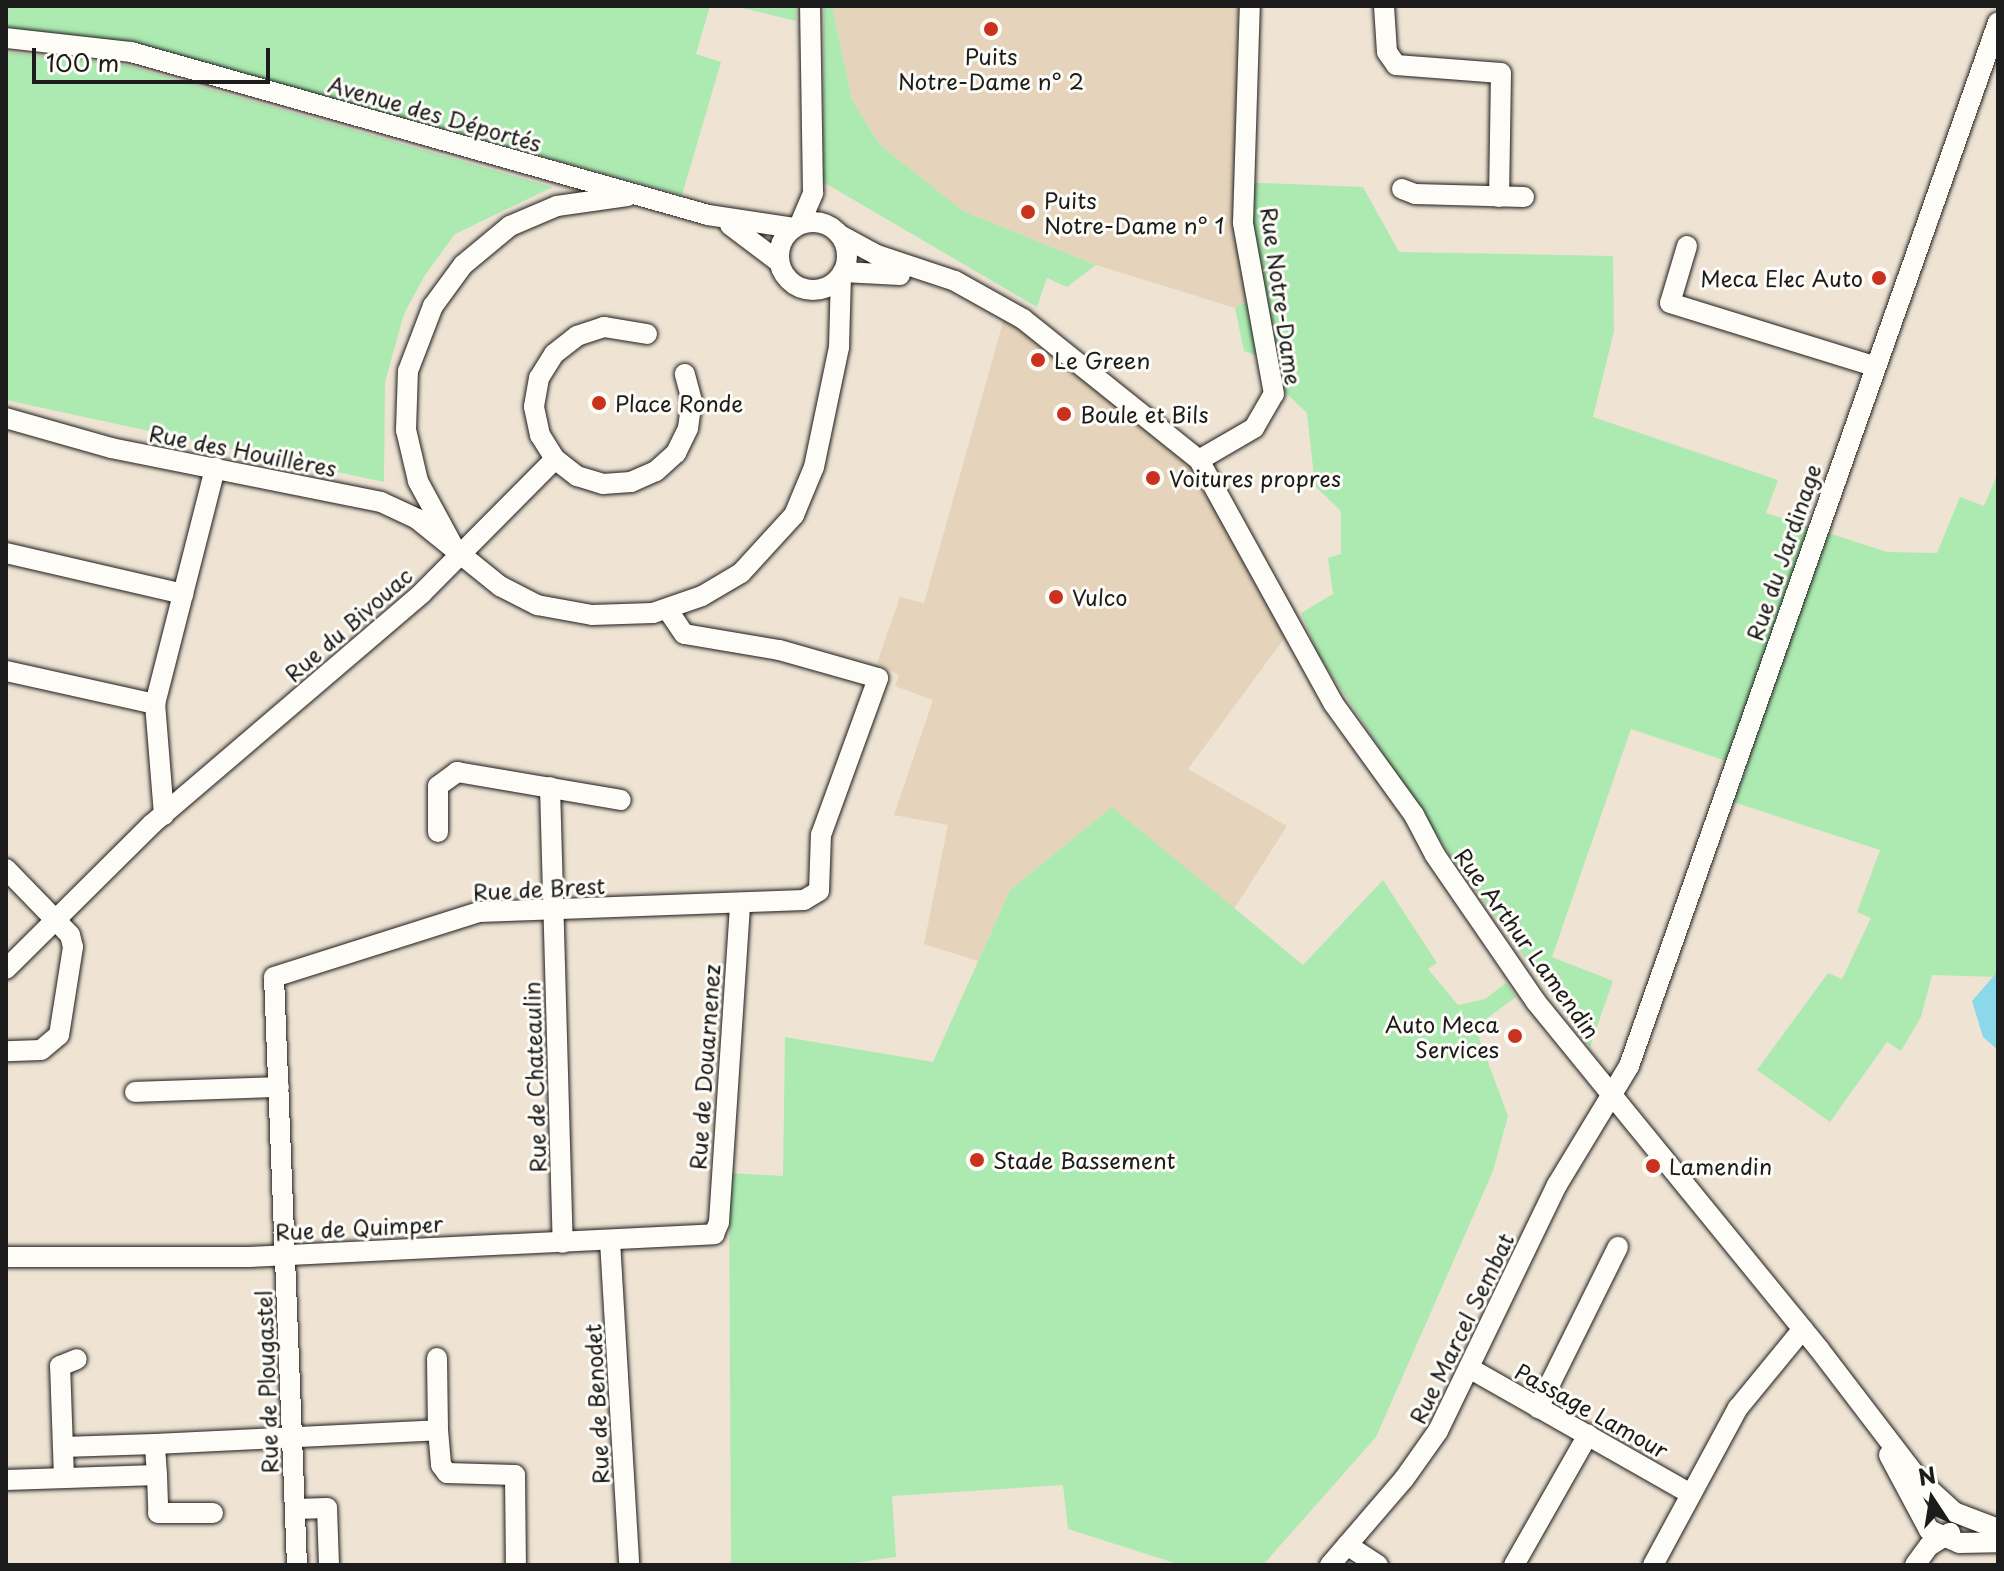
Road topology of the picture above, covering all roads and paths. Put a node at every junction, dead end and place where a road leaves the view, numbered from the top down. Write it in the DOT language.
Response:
graph roads {
  1 [pos="810,6"];
  2 [pos="1250,6"];
  3 [pos="1384,6"];
  4 [pos="1998,22"];
  5 [pos="6,38"];
  6 [pos="813,135"];
  7 [pos="1402,189"];
  8 [pos="639,195"];
  9 [pos="1499,197"];
  10 [pos="1524,197"];
  11 [pos="708,215"];
  12 [pos="797,226"];
  13 [pos="838,233"];
  14 [pos="1687,246"];
  15 [pos="779,262"];
  16 [pos="842,274"];
  17 [pos="811,290"];
  18 [pos="978,293"];
  19 [pos="840,331"];
  20 [pos="647,334"];
  21 [pos="1874,366"];
  22 [pos="685,374"];
  23 [pos="6,418"];
  24 [pos="555,459"];
  25 [pos="1199,460"];
  26 [pos="215,468"];
  27 [pos="6,553"];
  28 [pos="458,555"];
  29 [pos="183,594"];
  30 [pos="667,609"];
  31 [pos="6,671"];
  32 [pos="155,704"];
  33 [pos="550,787"];
  34 [pos="621,800"];
  35 [pos="164,815"];
  36 [pos="438,832"];
  37 [pos="6,869"];
  38 [pos="740,903"];
  39 [pos="554,910"];
  40 [pos="56,920"];
  41 [pos="6,969"];
  42 [pos="274,977"];
  43 [pos="6,1051"];
  44 [pos="279,1087"];
  45 [pos="135,1092"];
  46 [pos="1611,1096"];
  47 [pos="714,1234"];
  48 [pos="610,1241"];
  49 [pos="563,1243"];
  50 [pos="1618,1247"];
  51 [pos="285,1252"];
  52 [pos="6,1257"];
  53 [pos="1803,1329"];
  54 [pos="437,1358"];
  55 [pos="77,1359"];
  56 [pos="1469,1368"];
  57 [pos="1538,1408"];
  58 [pos="1870,1420"];
  59 [pos="438,1430"];
  60 [pos="292,1435"];
  61 [pos="1588,1435"];
  62 [pos="155,1444"];
  63 [pos="63,1447"];
  64 [pos="157,1475"];
  65 [pos="64,1478"];
  66 [pos="6,1480"];
  67 [pos="1691,1494"];
  68 [pos="1910,1501"];
  69 [pos="295,1509"];
  70 [pos="213,1513"];
  71 [pos="1995,1533"];
  72 [pos="1941,1537"];
  73 [pos="1347,1545"];
  74 [pos="297,1565"];
  75 [pos="329,1565"];
  76 [pos="516,1565"];
  77 [pos="629,1565"];
  78 [pos="1330,1565"];
  79 [pos="1378,1565"];
  80 [pos="1514,1565"];
  81 [pos="1653,1565"];
  82 [pos="1914,1565"];
  1 -- 6 [label="street"];
  2 -- 25 [label="street, Rue Notre-Dame"];
  3 -- 9 [label="street"];
  4 -- 21 [label="street, Rue du Jardinage"];
  5 -- 8 [label="street, Avenue des Déportés"];
  6 -- 12 [label="street"];
  6 -- 13 [label="street"];
  7 -- 9 [label="street"];
  8 -- 11 [label="street, Avenue des Déportés"];
  8 -- 28 [label="street"];
  9 -- 10 [label="street"];
  11 -- 12 [label="street, Avenue des Déportés"];
  11 -- 15 [label="street, Avenue des Déportés"];
  12 -- 13 [label="street"];
  12 -- 15 [label="street"];
  13 -- 16 [label="street"];
  13 -- 18 [label="street"];
  14 -- 21 [label="street"];
  15 -- 17 [label="street"];
  16 -- 17 [label="street"];
  16 -- 18 [label="street"];
  16 -- 19 [label="street, Rue des Houillères"];
  17 -- 19 [label="street"];
  18 -- 25 [label="street"];
  19 -- 30 [label="street, Rue des Houillères"];
  20 -- 24 [label="street"];
  21 -- 46 [label="street, Rue du Jardinage"];
  22 -- 24 [label="street"];
  23 -- 26 [label="street, Rue des Houillères"];
  24 -- 28 [label="street, Rue du Bivouac"];
  25 -- 46 [label="street, Rue Arthur Lamendin"];
  26 -- 28 [label="street, Rue des Houillères"];
  26 -- 29 [label="street"];
  27 -- 29 [label="street"];
  28 -- 30 [label="street, Rue des Houillères"];
  28 -- 35 [label="street, Rue du Bivouac"];
  29 -- 32 [label="street"];
  30 -- 38 [label="street, Rue de Brest"];
  31 -- 32 [label="street"];
  32 -- 35 [label="street"];
  33 -- 34 [label="street"];
  33 -- 36 [label="street"];
  33 -- 39 [label="street, Rue de Chateaulin"];
  35 -- 40 [label="street, Rue du Bivouac"];
  37 -- 40 [label="street"];
  38 -- 39 [label="street, Rue de Brest"];
  38 -- 47 [label="street, Rue de Douarnenez"];
  39 -- 42 [label="street, Rue de Brest"];
  39 -- 49 [label="street, Rue de Chateaulin"];
  40 -- 41 [label="street, Rue du Bivouac"];
  40 -- 43 [label="street"];
  42 -- 44 [label="street, Rue de Plougastel"];
  44 -- 45 [label="street"];
  44 -- 51 [label="street, Rue de Plougastel"];
  46 -- 53 [label="street, Rue Arthur Lamendin"];
  46 -- 56 [label="street, Rue Marcel Sembat"];
  47 -- 48 [label="street, Rue de Quimper"];
  48 -- 49 [label="street, Rue de Quimper"];
  48 -- 77 [label="street, Rue de Benodet"];
  49 -- 51 [label="street, Rue de Quimper"];
  50 -- 57 [label="street"];
  51 -- 52 [label="street, Rue de Quimper"];
  51 -- 60 [label="street, Rue de Plougastel"];
  53 -- 58 [label="street, Rue Arthur Lamendin"];
  53 -- 67 [label="street"];
  54 -- 59 [label="street"];
  55 -- 63 [label="street"];
  56 -- 57 [label="street, Passage Lamour"];
  56 -- 73 [label="street, Rue Marcel Sembat"];
  57 -- 61 [label="street, Passage Lamour"];
  58 -- 68 [label="street"];
  58 -- 71 [label="street"];
  59 -- 60 [label="street"];
  59 -- 76 [label="street"];
  60 -- 62 [label="street"];
  60 -- 69 [label="street, Rue de Plougastel"];
  61 -- 67 [label="street, Passage Lamour"];
  61 -- 80 [label="street"];
  62 -- 63 [label="street"];
  62 -- 64 [label="street"];
  63 -- 65 [label="street"];
  64 -- 65 [label="street"];
  64 -- 70 [label="street"];
  65 -- 66 [label="street"];
  67 -- 81 [label="street"];
  68 -- 72 [label="street"];
  68 -- 82 [label="street"];
  69 -- 74 [label="street, Rue de Plougastel"];
  69 -- 75 [label="street"];
  71 -- 72 [label="street"];
  72 -- 82 [label="street"];
  73 -- 78 [label="street, Rue Marcel Sembat"];
  73 -- 79 [label="street"];
}
